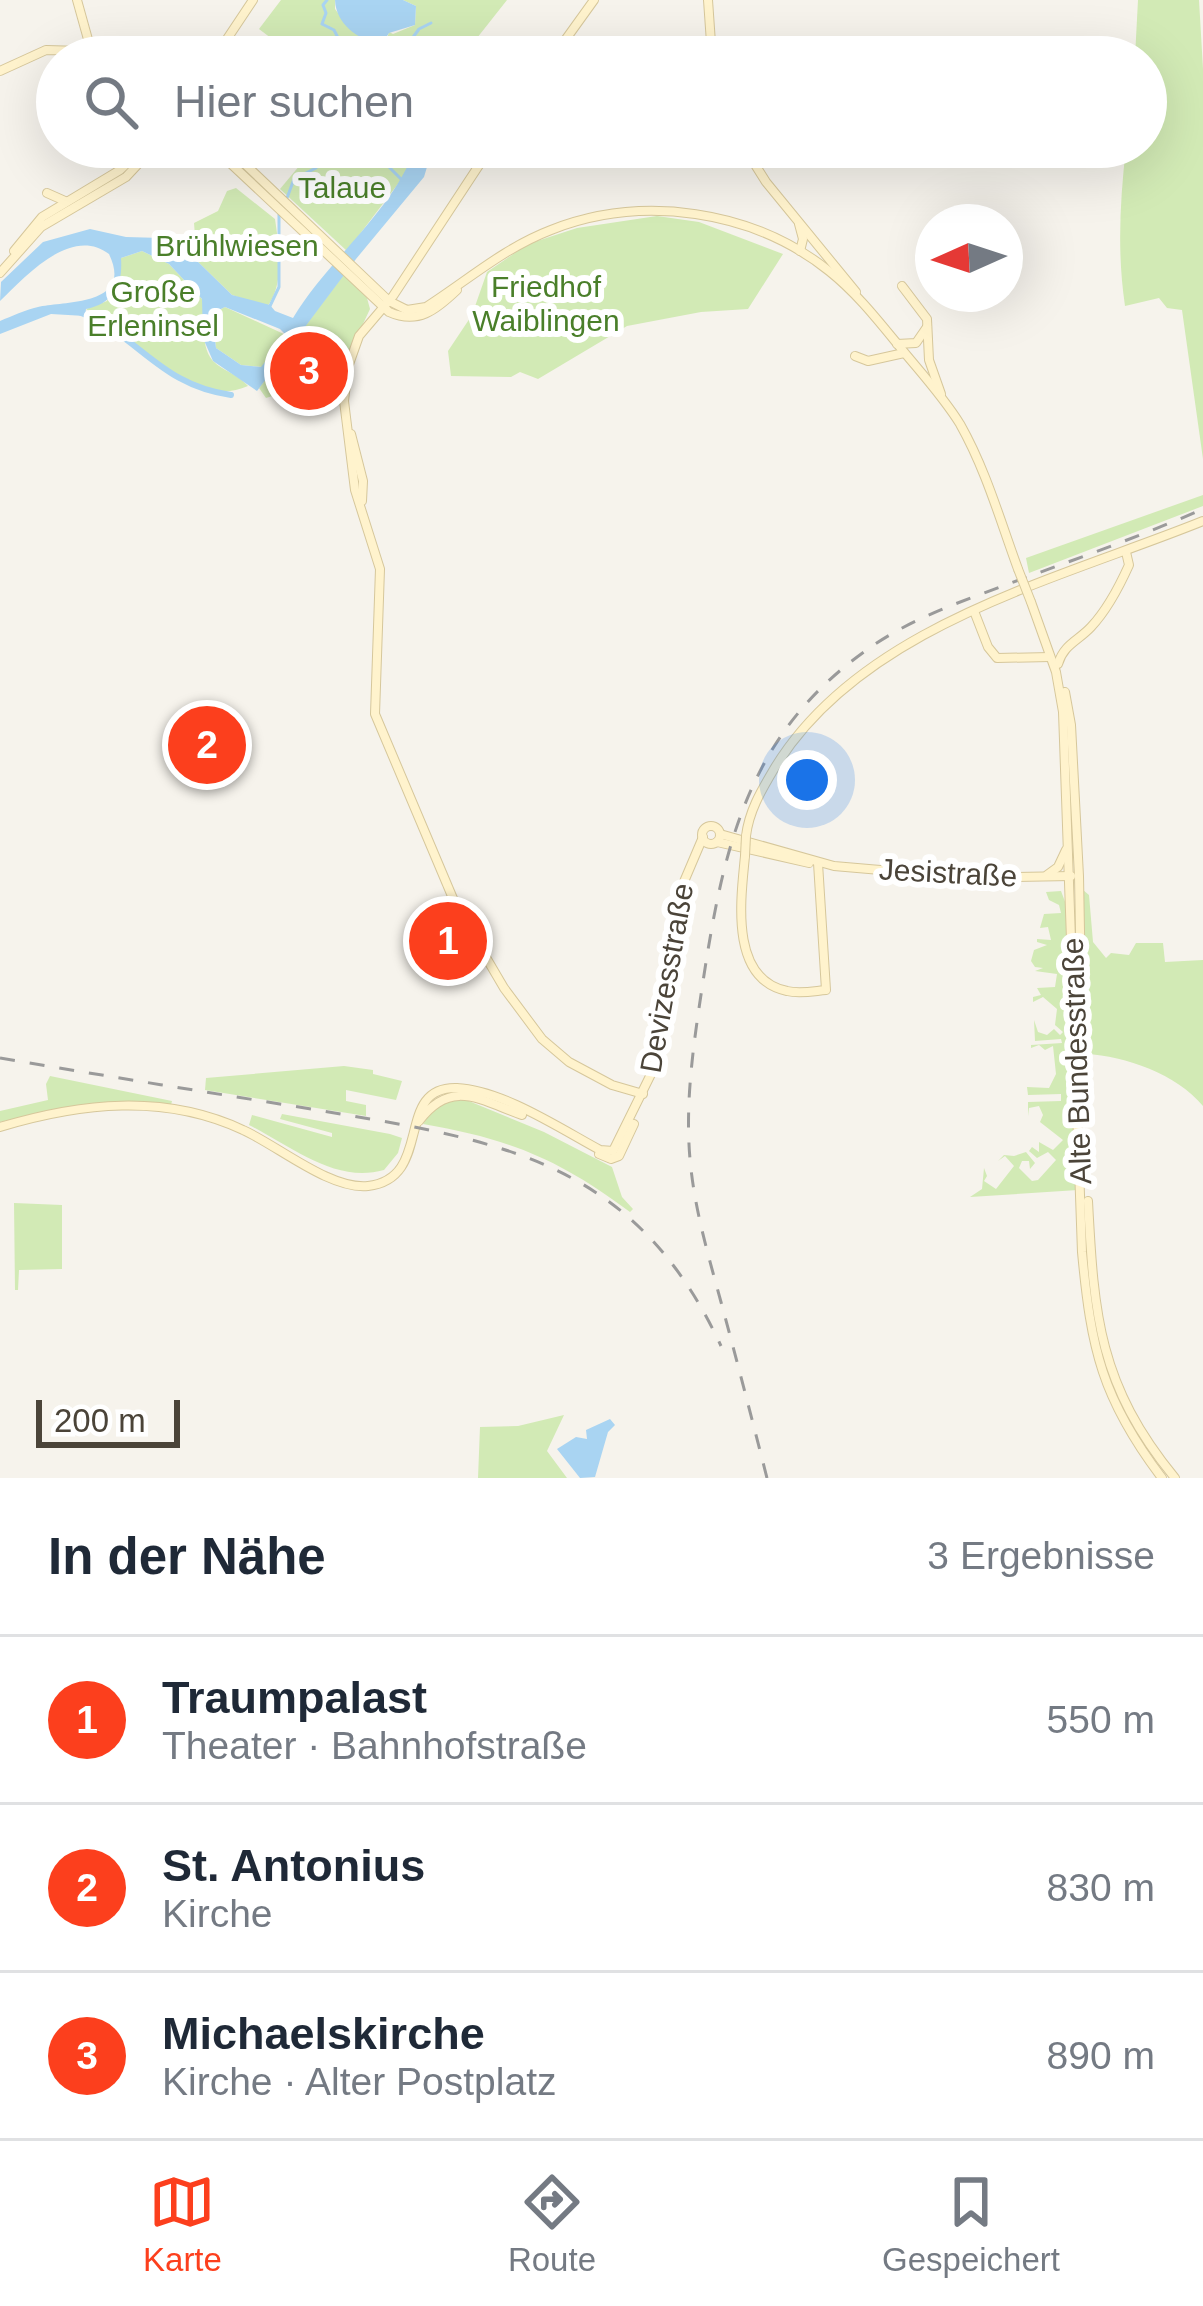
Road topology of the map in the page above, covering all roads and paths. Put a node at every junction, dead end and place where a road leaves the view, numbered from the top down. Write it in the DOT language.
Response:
graph roads {
  1 [pos="77,0"];
  2 [pos="254,0"];
  3 [pos="594,0"];
  4 [pos="708,0"];
  5 [pos="82,36"];
  6 [pos="229,36"];
  7 [pos="568,36"];
  8 [pos="711,36"];
  9 [pos="36,55"];
  10 [pos="0,71"];
  11 [pos="122,168"];
  12 [pos="134,168"];
  13 [pos="239,168"];
  14 [pos="245,168"];
  15 [pos="476,168"];
  16 [pos="759,168"];
  17 [pos="261,186"];
  18 [pos="46,193"];
  19 [pos="66,202"];
  20 [pos="45,219"];
  21 [pos="799,223"];
  22 [pos="800,251"];
  23 [pos="2,271"];
  24 [pos="471,277"];
  25 [pos="361,282"];
  26 [pos="403,282"];
  27 [pos="374,286"];
  28 [pos="902,286"];
  29 [pos="859,298"];
  30 [pos="386,304"];
  31 [pos="412,311"];
  32 [pos="401,317"];
  33 [pos="927,320"];
  34 [pos="371,322"];
  35 [pos="894,339"];
  36 [pos="904,353"];
  37 [pos="886,355"];
  38 [pos="855,356"];
  39 [pos="943,400"];
  40 [pos="1203,521"];
  41 [pos="1126,552"];
  42 [pos="974,611"];
  43 [pos="1069,643"];
  44 [pos="1048,644"];
  45 [pos="1033,656"];
  46 [pos="1055,661"];
  47 [pos="712,839"];
  48 [pos="1069,843"];
  49 [pos="796,862"];
  50 [pos="818,863"];
  51 [pos="1074,876"];
  52 [pos="1043,878"];
  53 [pos="820,880"];
  54 [pos="825,956"];
  55 [pos="802,990"];
  56 [pos="643,1094"];
  57 [pos="0,1126"];
  58 [pos="1086,1208"];
  59 [pos="1162,1478"];
  60 [pos="1175,1478"];
  1 -- 5 [label="street"];
  2 -- 6 [label="street"];
  3 -- 7 [label="street"];
  4 -- 8 [label="street"];
  9 -- 10 [label="street"];
  11 -- 19 [label="street"];
  12 -- 20 [label="street"];
  13 -- 17 [label="street"];
  14 -- 17 [label="street"];
  15 -- 26 [label="street"];
  16 -- 21 [label="street"];
  17 -- 25 [label="street"];
  18 -- 19 [label="street"];
  19 -- 20 [label="street"];
  20 -- 23 [label="street"];
  21 -- 22 [label="street"];
  21 -- 29 [label="street"];
  22 -- 24 [label="street, Alte Bundesstraße"];
  22 -- 29 [label="street, Alte Bundesstraße"];
  24 -- 31 [label="street, Alte Bundesstraße"];
  24 -- 32 [label="street, Alte Bundesstraße"];
  25 -- 27 [label="street"];
  25 -- 30 [label="street"];
  25 -- 34 [label="street"];
  26 -- 27 [label="street"];
  26 -- 30 [label="street"];
  26 -- 31 [label="street"];
  27 -- 30 [label="street"];
  28 -- 33 [label="street"];
  29 -- 35 [label="street, Alte Bundesstraße"];
  30 -- 31 [label="street"];
  30 -- 32 [label="street"];
  30 -- 34 [label="street"];
  32 -- 34 [label="street, Alte Bundesstraße"];
  33 -- 35 [label="street"];
  33 -- 39 [label="street"];
  34 -- 56 [label="street"];
  35 -- 36 [label="street, Alte Bundesstraße"];
  35 -- 37 [label="street"];
  36 -- 37 [label="street"];
  36 -- 39 [label="street, Alte Bundesstraße"];
  37 -- 38 [label="street"];
  39 -- 44 [label="street, Alte Bundesstraße, bridge"];
  40 -- 41 [label="street"];
  41 -- 42 [label="street"];
  41 -- 43 [label="street"];
  42 -- 45 [label="street"];
  42 -- 55 [label="street, bridge"];
  43 -- 44 [label="street"];
  43 -- 46 [label="street"];
  44 -- 45 [label="street"];
  44 -- 46 [label="street, Alte Bundesstraße"];
  45 -- 46 [label="street"];
  46 -- 48 [label="street, Alte Bundesstraße"];
  46 -- 51 [label="street, Alte Bundesstraße"];
  47 -- 49 [label="street, Jesistraße"];
  47 -- 50 [label="street, Jesistraße"];
  47 -- 56 [label="street, Devizesstraße"];
  48 -- 51 [label="street, Alte Bundesstraße"];
  48 -- 52 [label="street"];
  49 -- 50 [label="street, Jesistraße"];
  49 -- 53 [label="street"];
  50 -- 52 [label="street, Jesistraße"];
  50 -- 53 [label="street"];
  51 -- 52 [label="street, Jesistraße"];
  51 -- 58 [label="street, Alte Bundesstraße"];
  53 -- 54 [label="street"];
  54 -- 55 [label="street"];
  54 -- 55 [label="street"];
  56 -- 57 [label="street, Devizesstraße"];
  58 -- 59 [label="street, Alte Bundesstraße"];
  58 -- 60 [label="street, Alte Bundesstraße"];
}
